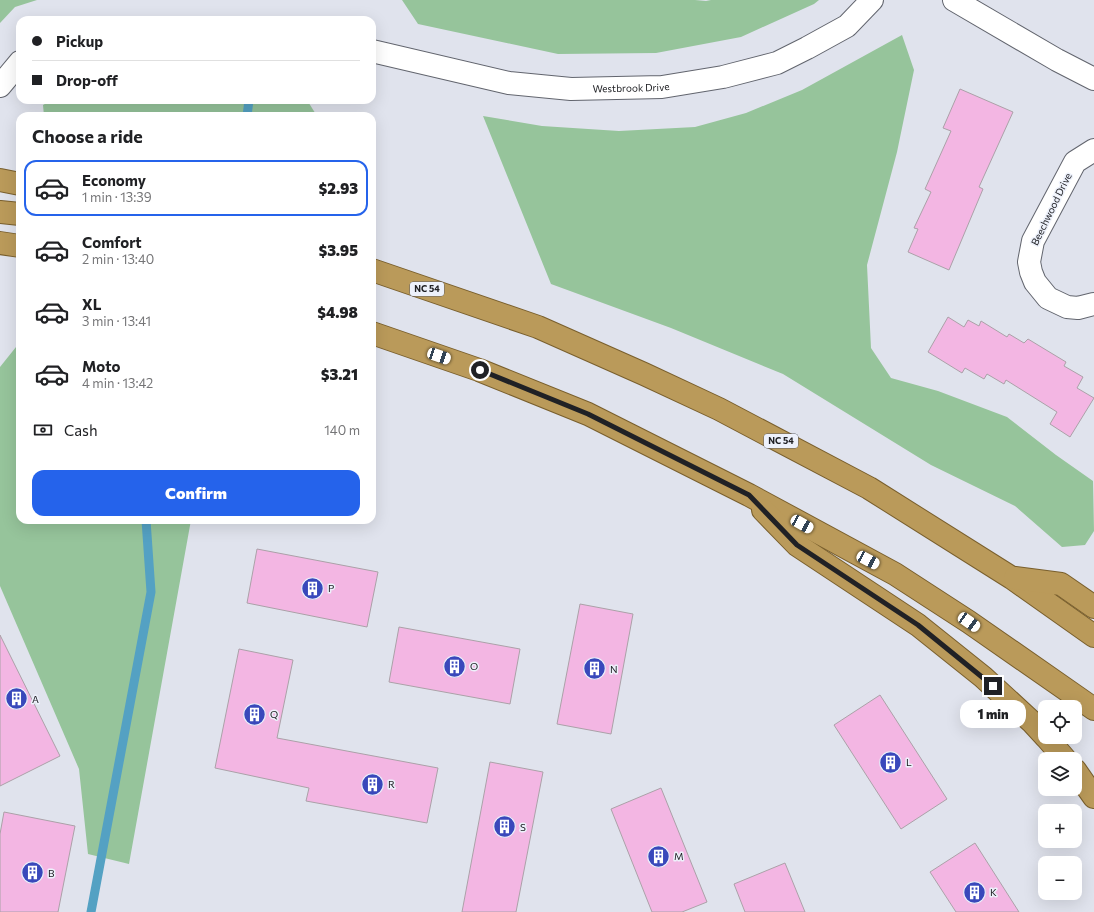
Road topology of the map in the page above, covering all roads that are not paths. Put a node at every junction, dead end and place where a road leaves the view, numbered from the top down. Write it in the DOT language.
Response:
graph roads {
  1 [pos="872,0"];
  2 [pos="954,0"];
  3 [pos="376,52"];
  4 [pos="16,67"];
  5 [pos="1094,79"];
  6 [pos="0,86"];
  7 [pos="1094,150"];
  8 [pos="0,180"];
  9 [pos="16,183"];
  10 [pos="0,212"];
  11 [pos="16,214"];
  12 [pos="0,243"];
  13 [pos="16,245"];
  14 [pos="376,271"];
  15 [pos="1094,304"];
  16 [pos="376,334"];
  17 [pos="749,495"];
  18 [pos="1012,578"];
  19 [pos="1094,607"];
  20 [pos="1094,636"];
  21 [pos="1094,709"];
  22 [pos="1038,729"];
  23 [pos="1051,744"];
  24 [pos="1059,752"];
  25 [pos="1082,780"];
  26 [pos="1094,797"];
  1 -- 3 [label="street, Westbrook Drive"];
  2 -- 5 [label="street"];
  4 -- 6 [label="street"];
  7 -- 15 [label="street, Beechwood Drive"];
  8 -- 9 [label="highway"];
  10 -- 11 [label="highway"];
  12 -- 13 [label="highway"];
  14 -- 18 [label="highway, NC 54"];
  16 -- 17 [label="highway"];
  17 -- 21 [label="highway"];
  17 -- 22 [label="highway"];
  18 -- 19 [label="highway"];
  18 -- 20 [label="highway, NC 54"];
  23 -- 24 [label="highway"];
  25 -- 26 [label="highway"];
}
